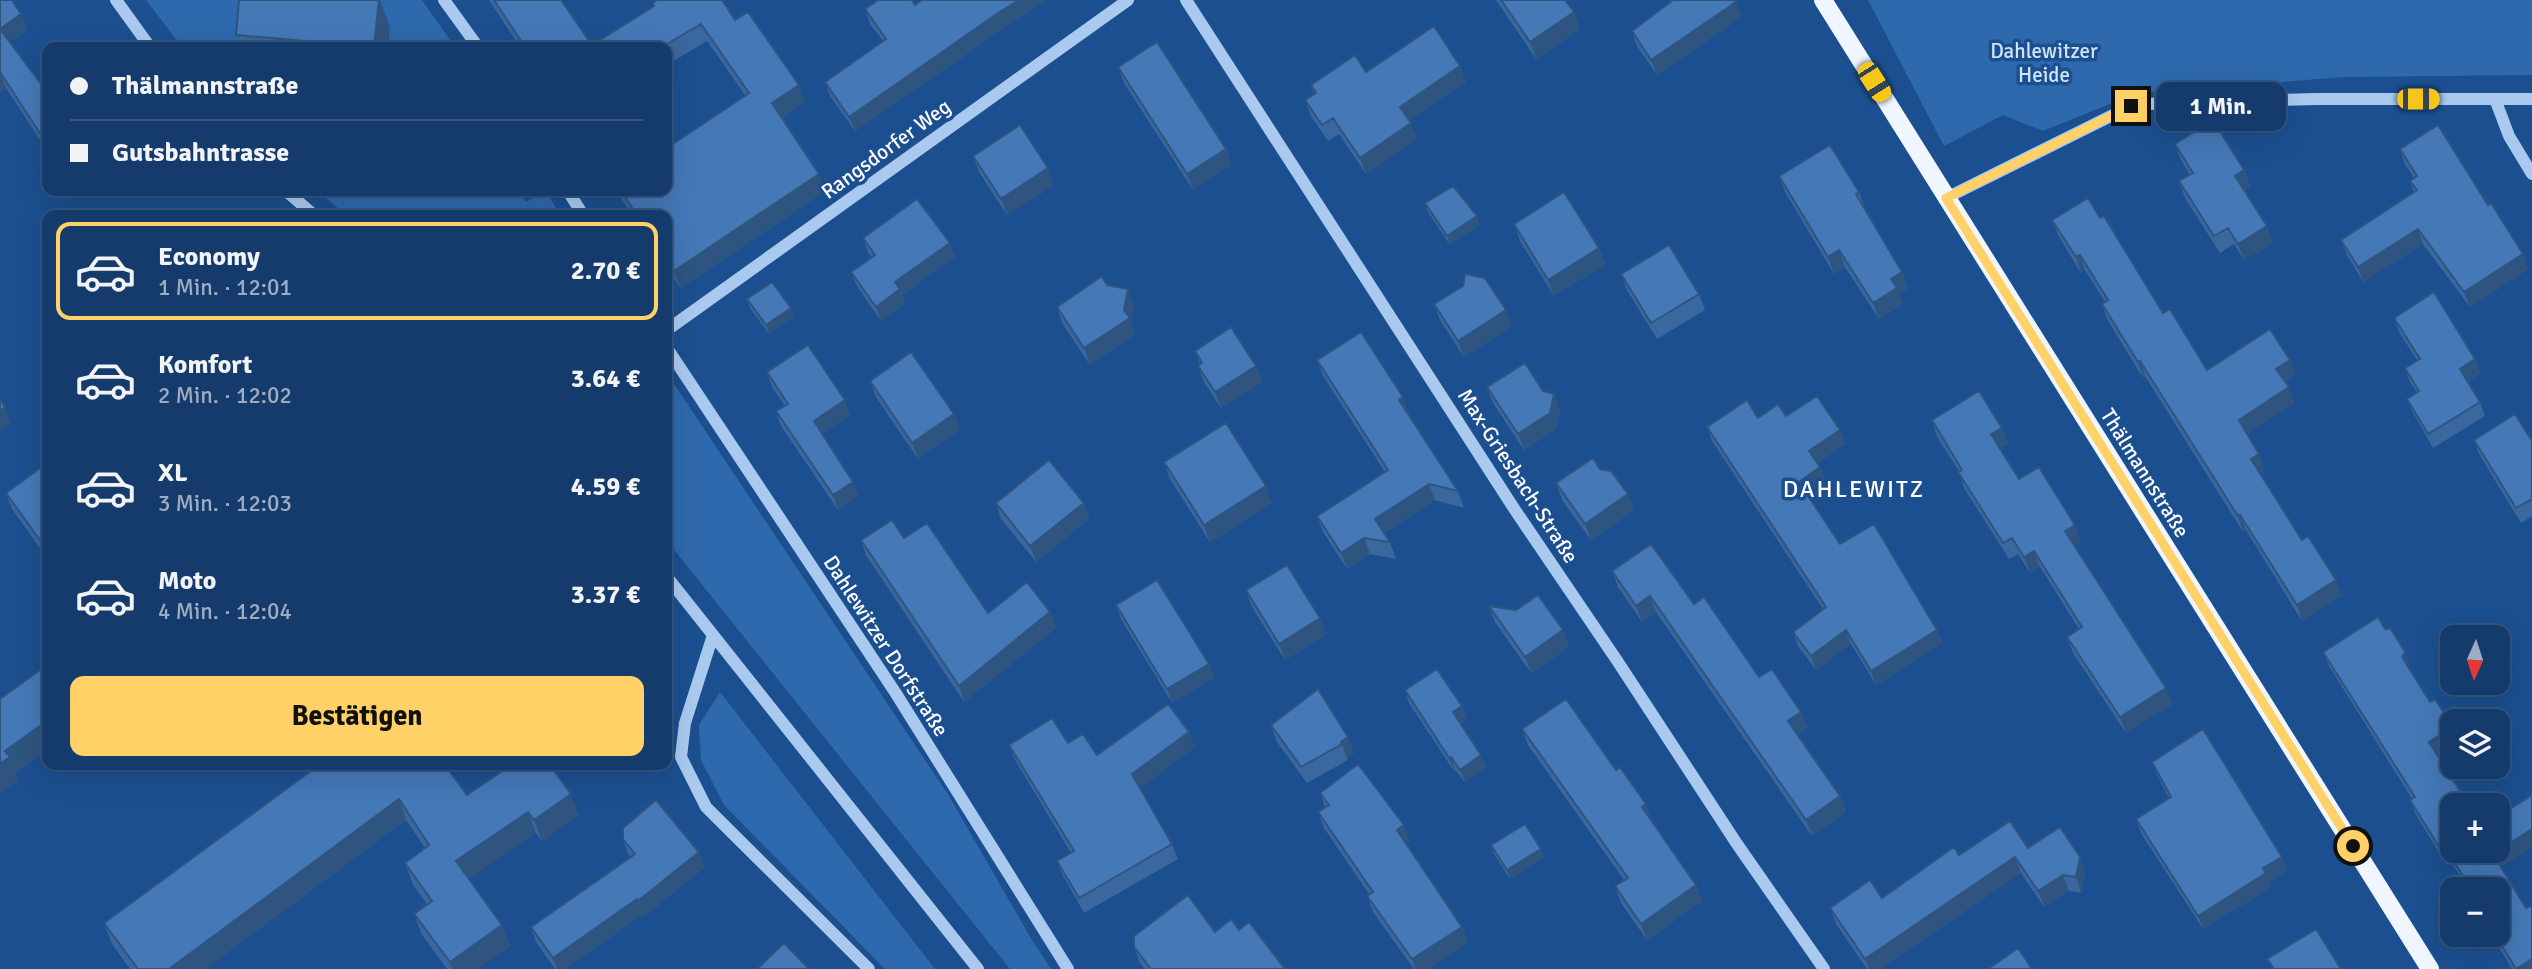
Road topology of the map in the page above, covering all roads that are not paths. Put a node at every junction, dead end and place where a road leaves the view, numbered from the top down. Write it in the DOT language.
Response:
graph roads {
  1 [pos="116,0"];
  2 [pos="444,0"];
  3 [pos="1128,0"];
  4 [pos="1186,0"];
  5 [pos="1823,0"];
  6 [pos="146,42"];
  7 [pos="474,42"];
  8 [pos="2495,99"];
  9 [pos="2532,99"];
  10 [pos="2532,174"];
  11 [pos="292,196"];
  12 [pos="1946,198"];
  13 [pos="308,210"];
  14 [pos="672,326"];
  15 [pos="672,356"];
  16 [pos="672,583"];
  17 [pos="713,635"];
  18 [pos="869,969"];
  19 [pos="978,969"];
  20 [pos="1068,969"];
  21 [pos="1824,969"];
  22 [pos="2430,969"];
  1 -- 6 [label="street"];
  2 -- 7 [label="street"];
  3 -- 14 [label="street, Rangsdorfer Weg"];
  4 -- 21 [label="street, Max-Griesbach-Straße"];
  5 -- 12 [label="main road, Thälmannstraße"];
  8 -- 9 [label="street"];
  8 -- 10 [label="street"];
  8 -- 12 [label="street"];
  11 -- 13 [label="street"];
  12 -- 22 [label="main road, Thälmannstraße"];
  15 -- 20 [label="street, Dahlewitzer Dorfstraße"];
  16 -- 17 [label="street"];
  17 -- 18 [label="street"];
  17 -- 19 [label="street"];
}
